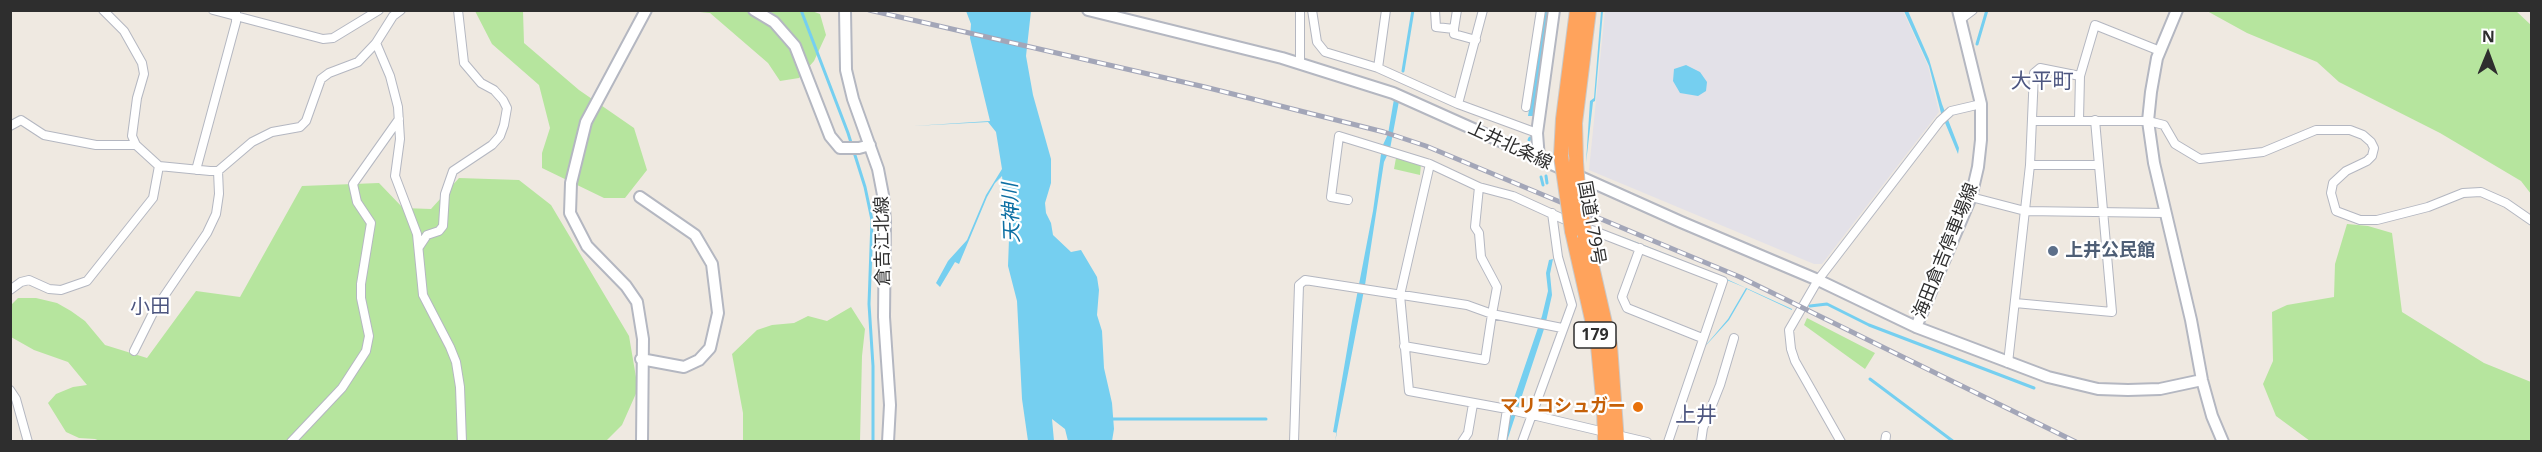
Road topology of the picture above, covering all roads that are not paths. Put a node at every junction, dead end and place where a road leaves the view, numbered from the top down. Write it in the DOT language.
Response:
graph roads {
  1 [pos="103,10"];
  2 [pos="213,10"];
  3 [pos="379,10"];
  4 [pos="458,10"];
  5 [pos="646,10"];
  6 [pos="754,10"];
  7 [pos="845,10"];
  8 [pos="1088,10"];
  9 [pos="1300,10"];
  10 [pos="1312,10"];
  11 [pos="1386,10"];
  12 [pos="1435,10"];
  13 [pos="1456,10"];
  14 [pos="1483,10"];
  15 [pos="1541,10"];
  16 [pos="1554,10"];
  17 [pos="1577,10"];
  18 [pos="1589,10"];
  19 [pos="1974,10"];
  20 [pos="2177,10"];
  21 [pos="398,11"];
  22 [pos="236,13"];
  23 [pos="1959,15"];
  24 [pos="1454,29"];
  25 [pos="1476,40"];
  26 [pos="376,43"];
  27 [pos="2160,51"];
  28 [pos="1300,63"];
  29 [pos="1378,68"];
  30 [pos="2080,76"];
  31 [pos="1458,104"];
  32 [pos="1981,104"];
  33 [pos="1526,107"];
  34 [pos="399,118"];
  35 [pos="2079,120"];
  36 [pos="2095,120"];
  37 [pos="2033,121"];
  38 [pos="2148,121"];
  39 [pos="10,126"];
  40 [pos="1537,133"];
  41 [pos="136,145"];
  42 [pos="870,146"];
  43 [pos="1539,159"];
  44 [pos="1430,164"];
  45 [pos="2030,165"];
  46 [pos="2098,165"];
  47 [pos="159,166"];
  48 [pos="196,170"];
  49 [pos="218,171"];
  50 [pos="1479,187"];
  51 [pos="640,196"];
  52 [pos="1971,197"];
  53 [pos="1348,200"];
  54 [pos="2025,211"];
  55 [pos="1552,213"];
  56 [pos="2103,213"];
  57 [pos="2165,213"];
  58 [pos="2532,221"];
  59 [pos="1578,234"];
  60 [pos="418,246"];
  61 [pos="1640,248"];
  62 [pos="1818,280"];
  63 [pos="10,290"];
  64 [pos="1400,295"];
  65 [pos="2015,303"];
  66 [pos="1492,314"];
  67 [pos="1916,327"];
  68 [pos="1562,328"];
  69 [pos="1702,338"];
  70 [pos="1734,338"];
  71 [pos="1404,346"];
  72 [pos="134,351"];
  73 [pos="641,359"];
  74 [pos="2008,363"];
  75 [pos="2202,380"];
  76 [pos="10,390"];
  77 [pos="1473,404"];
  78 [pos="1507,409"];
  79 [pos="1531,415"];
  80 [pos="1611,438"];
  81 [pos="28,441"];
  82 [pos="291,441"];
  83 [pos="462,441"];
  84 [pos="642,441"];
  85 [pos="888,441"];
  86 [pos="1293,441"];
  87 [pos="1462,441"];
  88 [pos="1502,441"];
  89 [pos="1522,441"];
  90 [pos="1647,441"];
  91 [pos="1668,441"];
  92 [pos="1701,441"];
  93 [pos="1841,441"];
  94 [pos="2223,441"];
  1 -- 41 [label="street"];
  2 -- 22 [label="street"];
  3 -- 22 [label="street"];
  4 -- 60 [label="street"];
  5 -- 73 [label="main road"];
  6 -- 42 [label="main road"];
  7 -- 42 [label="main road, 倉吉江北線"];
  8 -- 28 [label="main road, 上井北条線"];
  9 -- 28 [label="street"];
  10 -- 29 [label="street"];
  11 -- 29 [label="street"];
  12 -- 24 [label="street"];
  13 -- 24 [label="street"];
  14 -- 25 [label="street"];
  15 -- 33 [label="street"];
  16 -- 40 [label="main road"];
  17 -- 59 [label="highway, 国道179号 / 179, bridge"];
  18 -- 59 [label="highway, 国道179号 / 179, bridge"];
  19 -- 23 [label="street"];
  20 -- 27 [label="main road"];
  21 -- 26 [label="street"];
  22 -- 48 [label="street"];
  23 -- 32 [label="main road, 海田倉吉停車場線"];
  24 -- 25 [label="street"];
  25 -- 31 [label="street"];
  26 -- 34 [label="street"];
  26 -- 49 [label="street"];
  27 -- 30 [label="street"];
  27 -- 38 [label="main road"];
  28 -- 43 [label="main road, 上井北条線"];
  29 -- 31 [label="street"];
  30 -- 35 [label="street"];
  30 -- 37 [label="street"];
  31 -- 40 [label="street"];
  32 -- 52 [label="main road, 海田倉吉停車場線"];
  32 -- 62 [label="street"];
  34 -- 60 [label="street"];
  34 -- 82 [label="street"];
  35 -- 36 [label="street"];
  35 -- 37 [label="street"];
  36 -- 38 [label="street"];
  36 -- 46 [label="street"];
  37 -- 45 [label="street"];
  38 -- 57 [label="main road"];
  38 -- 58 [label="street"];
  39 -- 41 [label="street"];
  40 -- 43 [label="main road"];
  41 -- 47 [label="street"];
  42 -- 85 [label="main road, 倉吉江北線"];
  43 -- 62 [label="main road, 上井北条線"];
  44 -- 50 [label="street"];
  44 -- 53 [label="street"];
  44 -- 64 [label="street"];
  45 -- 46 [label="street"];
  45 -- 54 [label="street"];
  46 -- 56 [label="street"];
  47 -- 48 [label="street"];
  47 -- 63 [label="street"];
  48 -- 49 [label="street"];
  49 -- 72 [label="street"];
  50 -- 55 [label="street"];
  50 -- 66 [label="street"];
  51 -- 73 [label="main road"];
  52 -- 54 [label="street"];
  52 -- 67 [label="main road, 海田倉吉停車場線"];
  54 -- 56 [label="street"];
  54 -- 65 [label="street"];
  55 -- 61 [label="street"];
  55 -- 68 [label="street"];
  56 -- 57 [label="street"];
  56 -- 65 [label="street"];
  57 -- 75 [label="main road"];
  59 -- 80 [label="highway, 国道179号 / 179"];
  60 -- 83 [label="street"];
  61 -- 69 [label="street"];
  61 -- 69 [label="street"];
  62 -- 67 [label="main road, 上井北条線"];
  62 -- 93 [label="street"];
  64 -- 66 [label="street"];
  64 -- 71 [label="street"];
  64 -- 86 [label="street"];
  65 -- 74 [label="street"];
  66 -- 68 [label="street"];
  66 -- 71 [label="street"];
  67 -- 74 [label="main road, 海田倉吉停車場線"];
  68 -- 79 [label="street"];
  69 -- 91 [label="street"];
  70 -- 92 [label="street"];
  71 -- 77 [label="street"];
  73 -- 84 [label="main road"];
  74 -- 75 [label="main road, 海田倉吉停車場線"];
  75 -- 94 [label="main road"];
  76 -- 81 [label="street"];
  77 -- 78 [label="street"];
  77 -- 87 [label="street"];
  78 -- 79 [label="street"];
  78 -- 88 [label="street"];
  79 -- 80 [label="street"];
  79 -- 89 [label="street"];
  80 -- 90 [label="street"];
}
